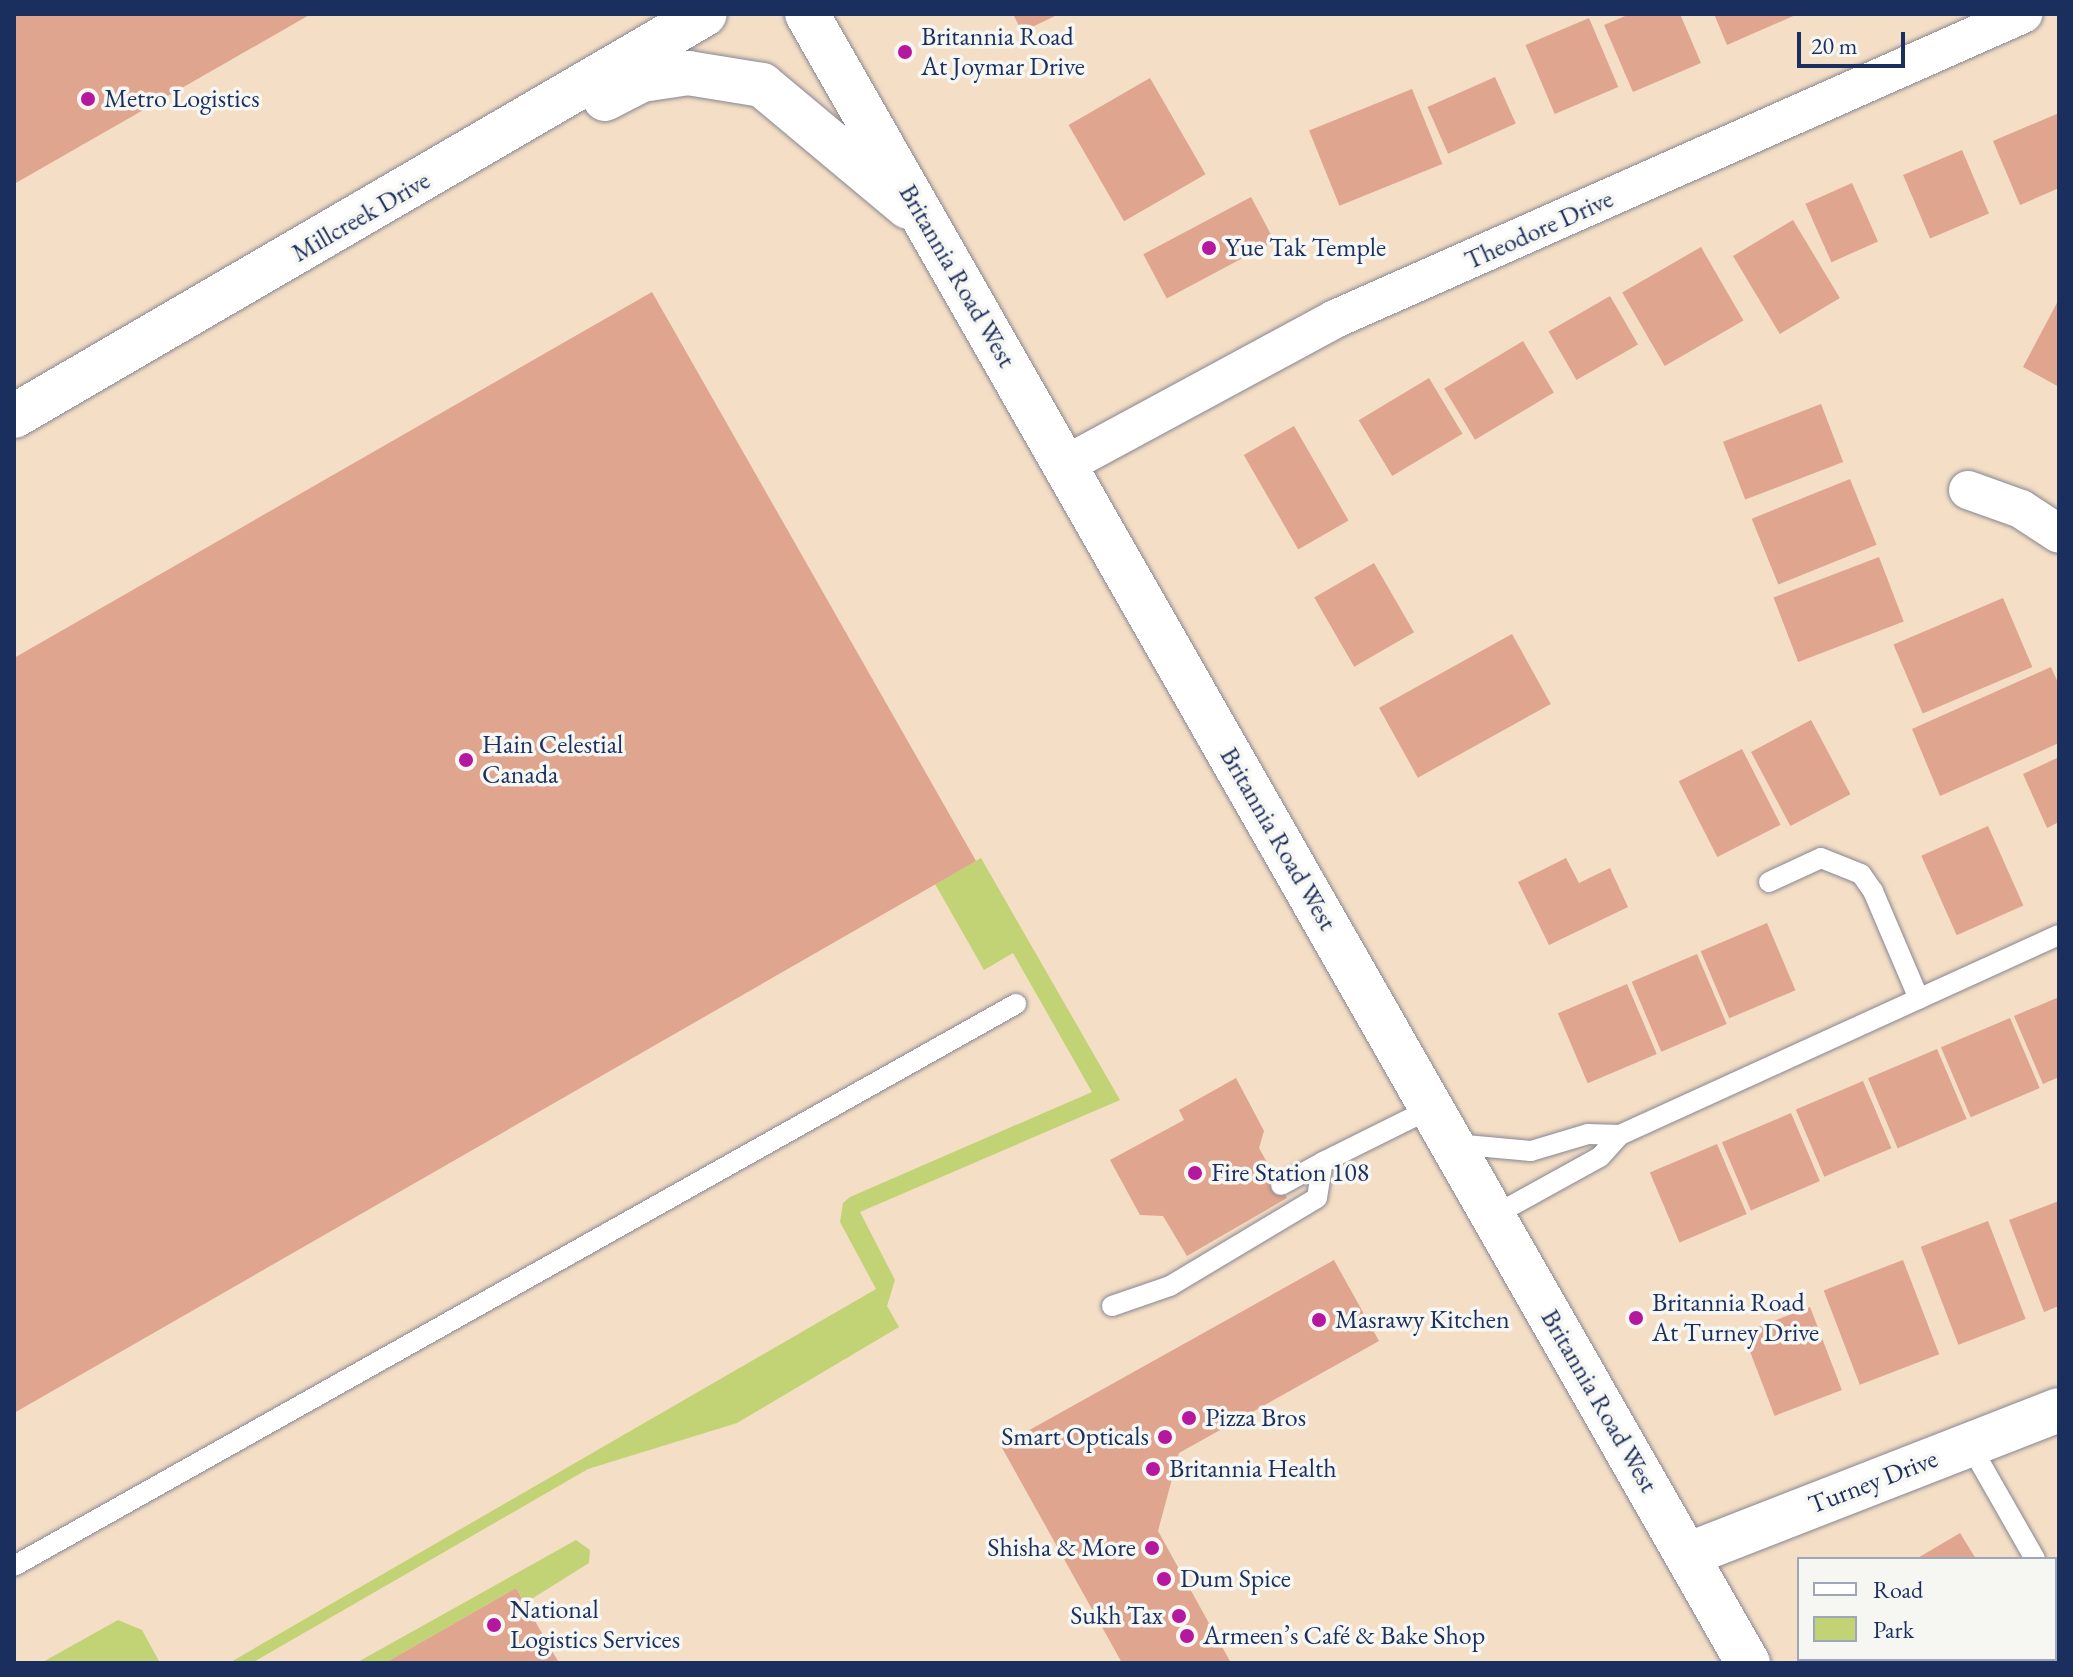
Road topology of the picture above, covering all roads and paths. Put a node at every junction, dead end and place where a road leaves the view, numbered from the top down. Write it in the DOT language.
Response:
graph roads {
  1 [pos="705,14"];
  2 [pos="807,14"];
  3 [pos="2023,14"];
  4 [pos="538,116"];
  5 [pos="925,220"];
  6 [pos="14,416"];
  7 [pos="1065,465"];
  8 [pos="1968,490"];
  9 [pos="2059,534"];
  10 [pos="1769,882"];
  11 [pos="2059,935"];
  12 [pos="1919,999"];
  13 [pos="1016,1004"];
  14 [pos="1442,1126"];
  15 [pos="1620,1135"];
  16 [pos="1323,1162"];
  17 [pos="1281,1185"];
  18 [pos="1493,1216"];
  19 [pos="1112,1306"];
  20 [pos="2059,1410"];
  21 [pos="1970,1445"];
  22 [pos="1687,1555"];
  23 [pos="2034,1557"];
  24 [pos="14,1566"];
  25 [pos="1748,1663"];
  1 -- 4 [label="main road, Millcreek Drive"];
  2 -- 5 [label="main road, Britannia Road West"];
  3 -- 7 [label="street, Theodore Drive"];
  4 -- 5 [label="main road"];
  4 -- 6 [label="main road, Millcreek Drive"];
  5 -- 7 [label="main road, Britannia Road West"];
  7 -- 14 [label="main road, Britannia Road West"];
  8 -- 9 [label="street"];
  10 -- 12 [label="lane"];
  11 -- 12 [label="lane"];
  12 -- 15 [label="lane"];
  13 -- 24 [label="lane"];
  14 -- 15 [label="lane"];
  14 -- 16 [label="lane"];
  14 -- 18 [label="main road, Britannia Road West"];
  15 -- 18 [label="lane"];
  16 -- 17 [label="lane"];
  16 -- 19 [label="lane"];
  18 -- 22 [label="main road, Britannia Road West"];
  20 -- 21 [label="main road, Turney Drive"];
  21 -- 22 [label="main road, Turney Drive"];
  21 -- 23 [label="lane"];
  22 -- 25 [label="main road, Britannia Road West"];
}
